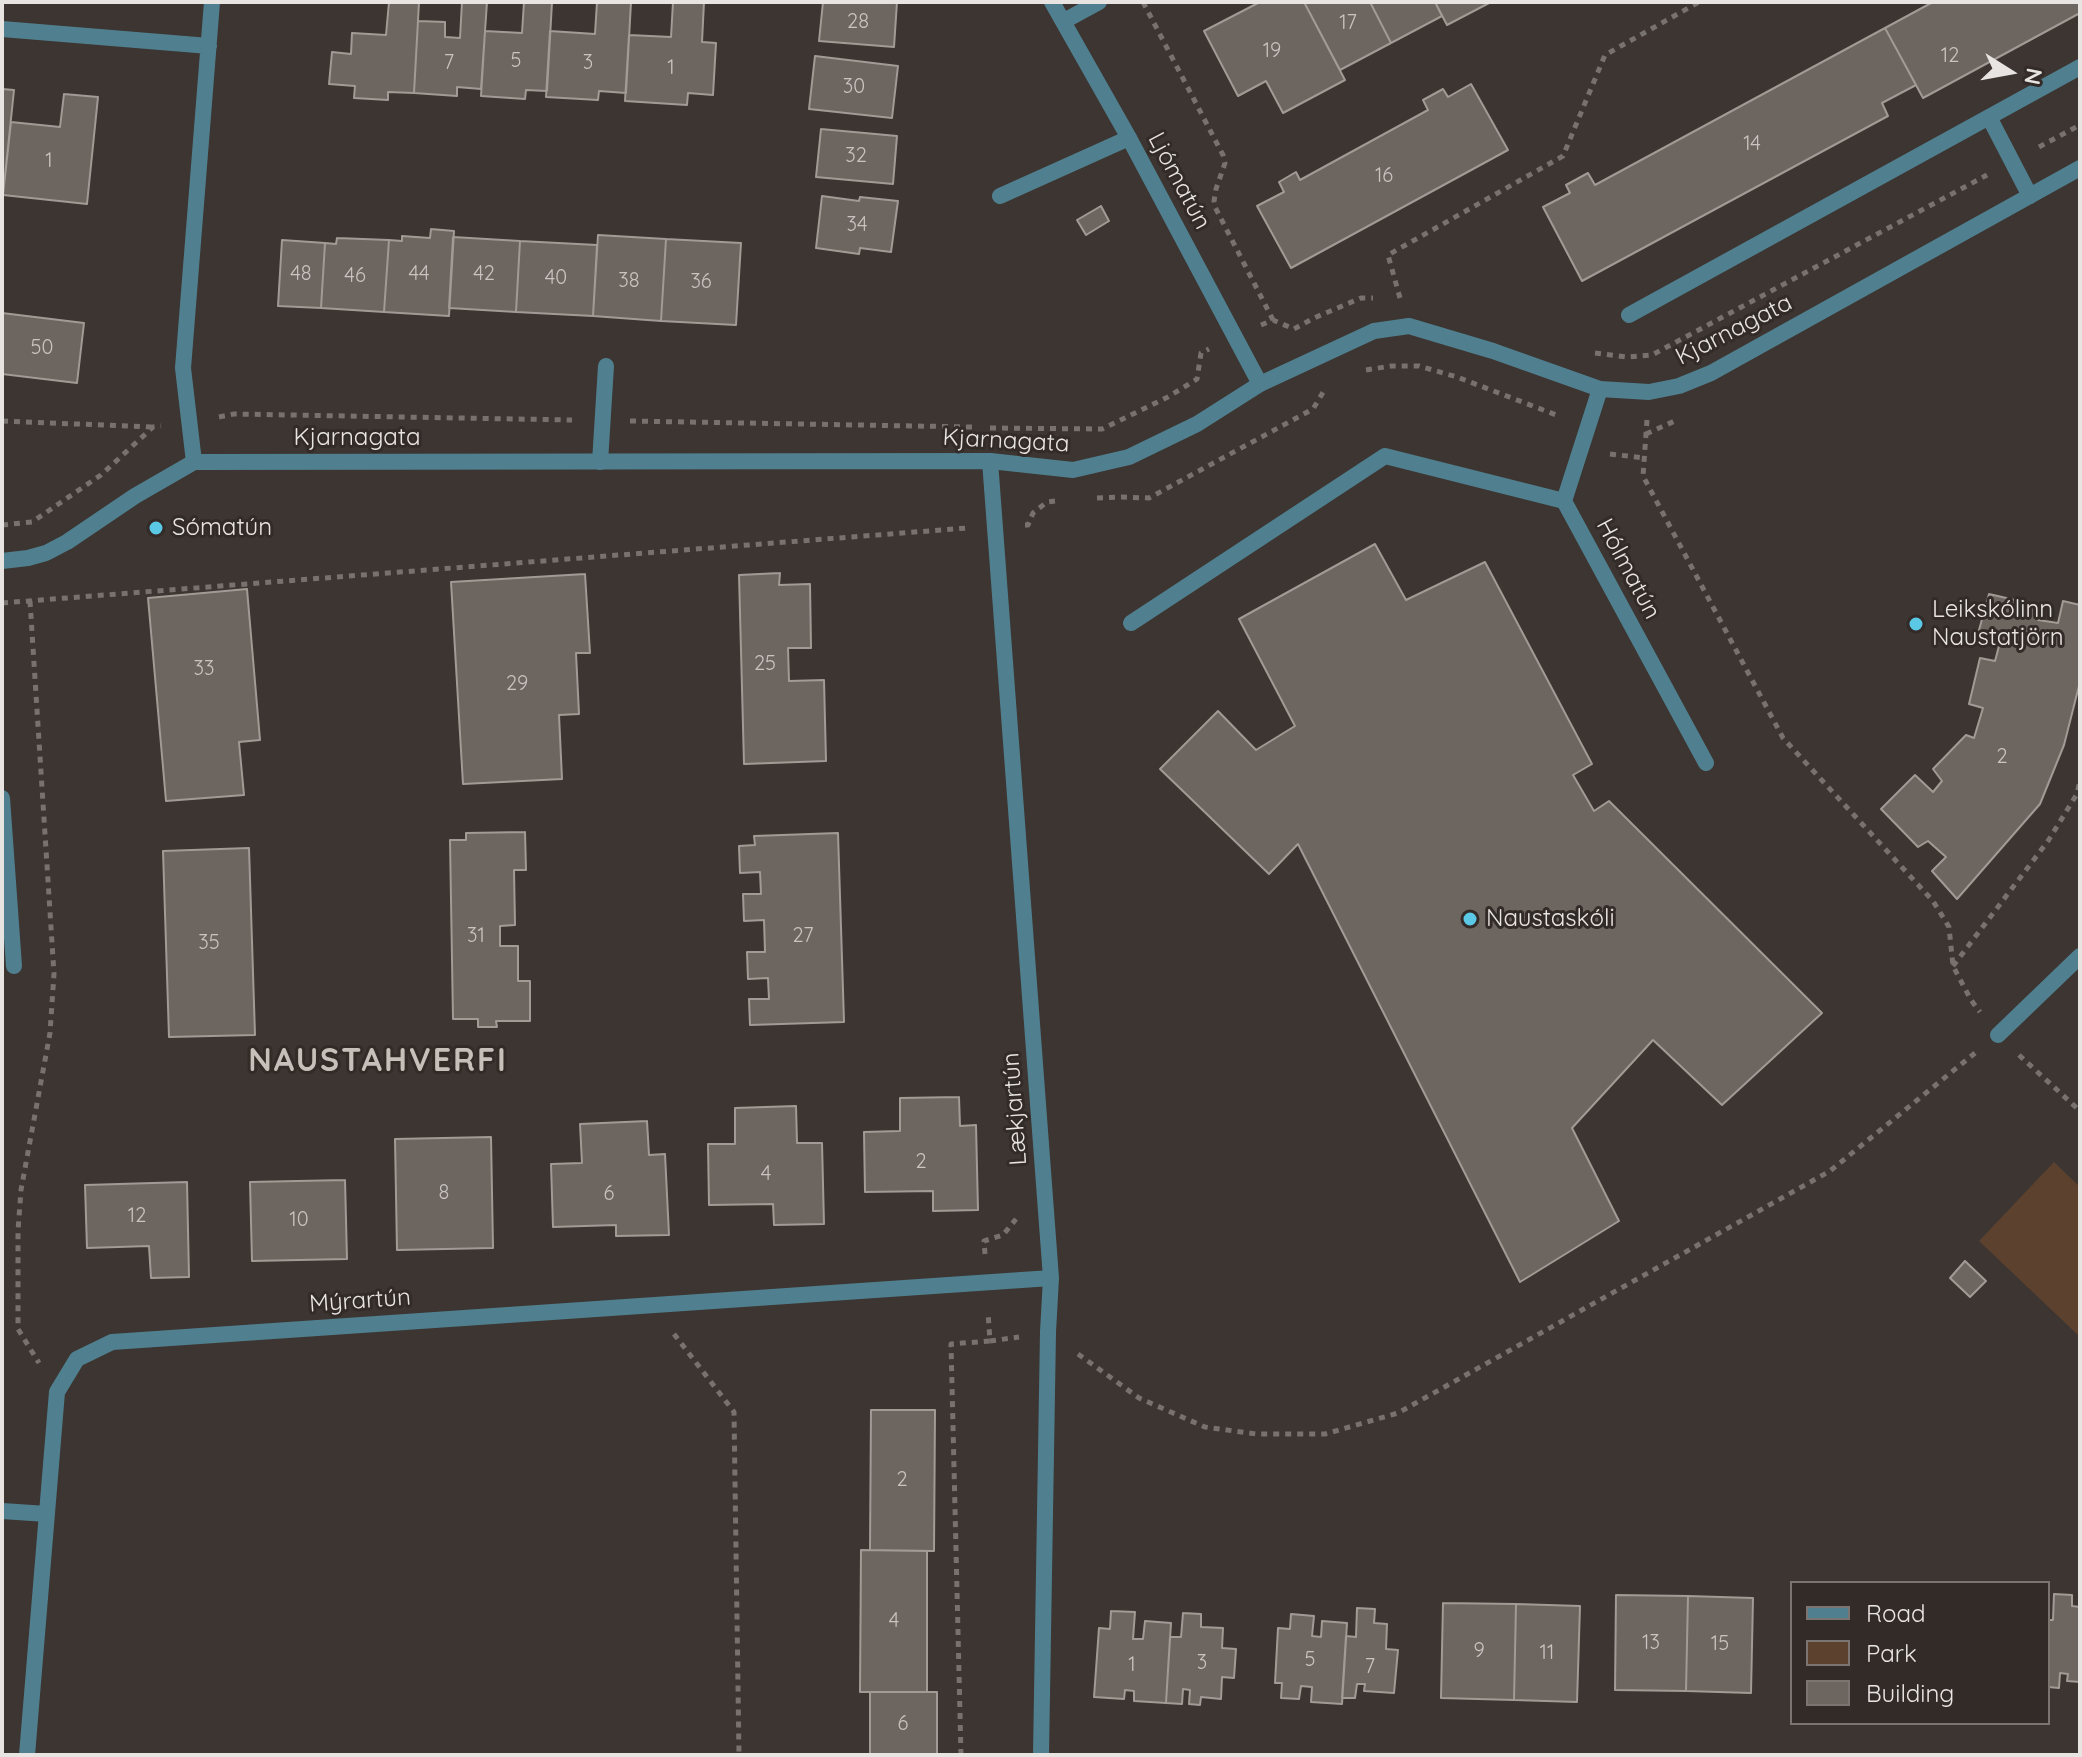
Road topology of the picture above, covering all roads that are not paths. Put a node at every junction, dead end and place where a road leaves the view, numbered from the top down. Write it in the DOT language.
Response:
graph roads {
  1 [pos="212,2"];
  2 [pos="1052,2"];
  3 [pos="1099,2"];
  4 [pos="1064,21"];
  5 [pos="2,29"];
  6 [pos="209,46"];
  7 [pos="2080,67"];
  8 [pos="1989,117"];
  9 [pos="1129,138"];
  10 [pos="2080,168"];
  11 [pos="1000,196"];
  12 [pos="2030,196"];
  13 [pos="1629,315"];
  14 [pos="606,366"];
  15 [pos="1260,384"];
  16 [pos="1600,389"];
  17 [pos="990,461"];
  18 [pos="194,462"];
  19 [pos="600,462"];
  20 [pos="1564,501"];
  21 [pos="2,561"];
  22 [pos="1131,623"];
  23 [pos="1706,763"];
  24 [pos="2,798"];
  25 [pos="2080,956"];
  26 [pos="14,966"];
  27 [pos="1998,1035"];
  28 [pos="1051,1278"];
  29 [pos="2,1511"];
  30 [pos="47,1514"];
  31 [pos="27,1755"];
  32 [pos="1041,1755"];
  1 -- 6 [label="street"];
  2 -- 4 [label="street, Ljómatún"];
  3 -- 4 [label="street"];
  4 -- 9 [label="street, Ljómatún"];
  5 -- 6 [label="street"];
  6 -- 18 [label="street"];
  7 -- 8 [label="street"];
  8 -- 12 [label="street"];
  8 -- 13 [label="street"];
  9 -- 11 [label="street"];
  9 -- 15 [label="street, Ljómatún"];
  10 -- 12 [label="street, Kjarnagata"];
  12 -- 16 [label="street, Kjarnagata"];
  14 -- 19 [label="street"];
  15 -- 16 [label="street, Kjarnagata"];
  15 -- 17 [label="street, Kjarnagata"];
  16 -- 20 [label="street"];
  17 -- 19 [label="street, Kjarnagata"];
  17 -- 28 [label="street, Lækjartún"];
  18 -- 19 [label="street, Kjarnagata"];
  18 -- 21 [label="street, Kjarnagata"];
  20 -- 22 [label="street"];
  20 -- 23 [label="street, Hólmatún"];
  24 -- 26 [label="street"];
  25 -- 27 [label="street"];
  28 -- 30 [label="street, Mýrartún"];
  28 -- 32 [label="street, Lækjartún"];
  29 -- 30 [label="street"];
  30 -- 31 [label="street, Mýrartún"];
}
